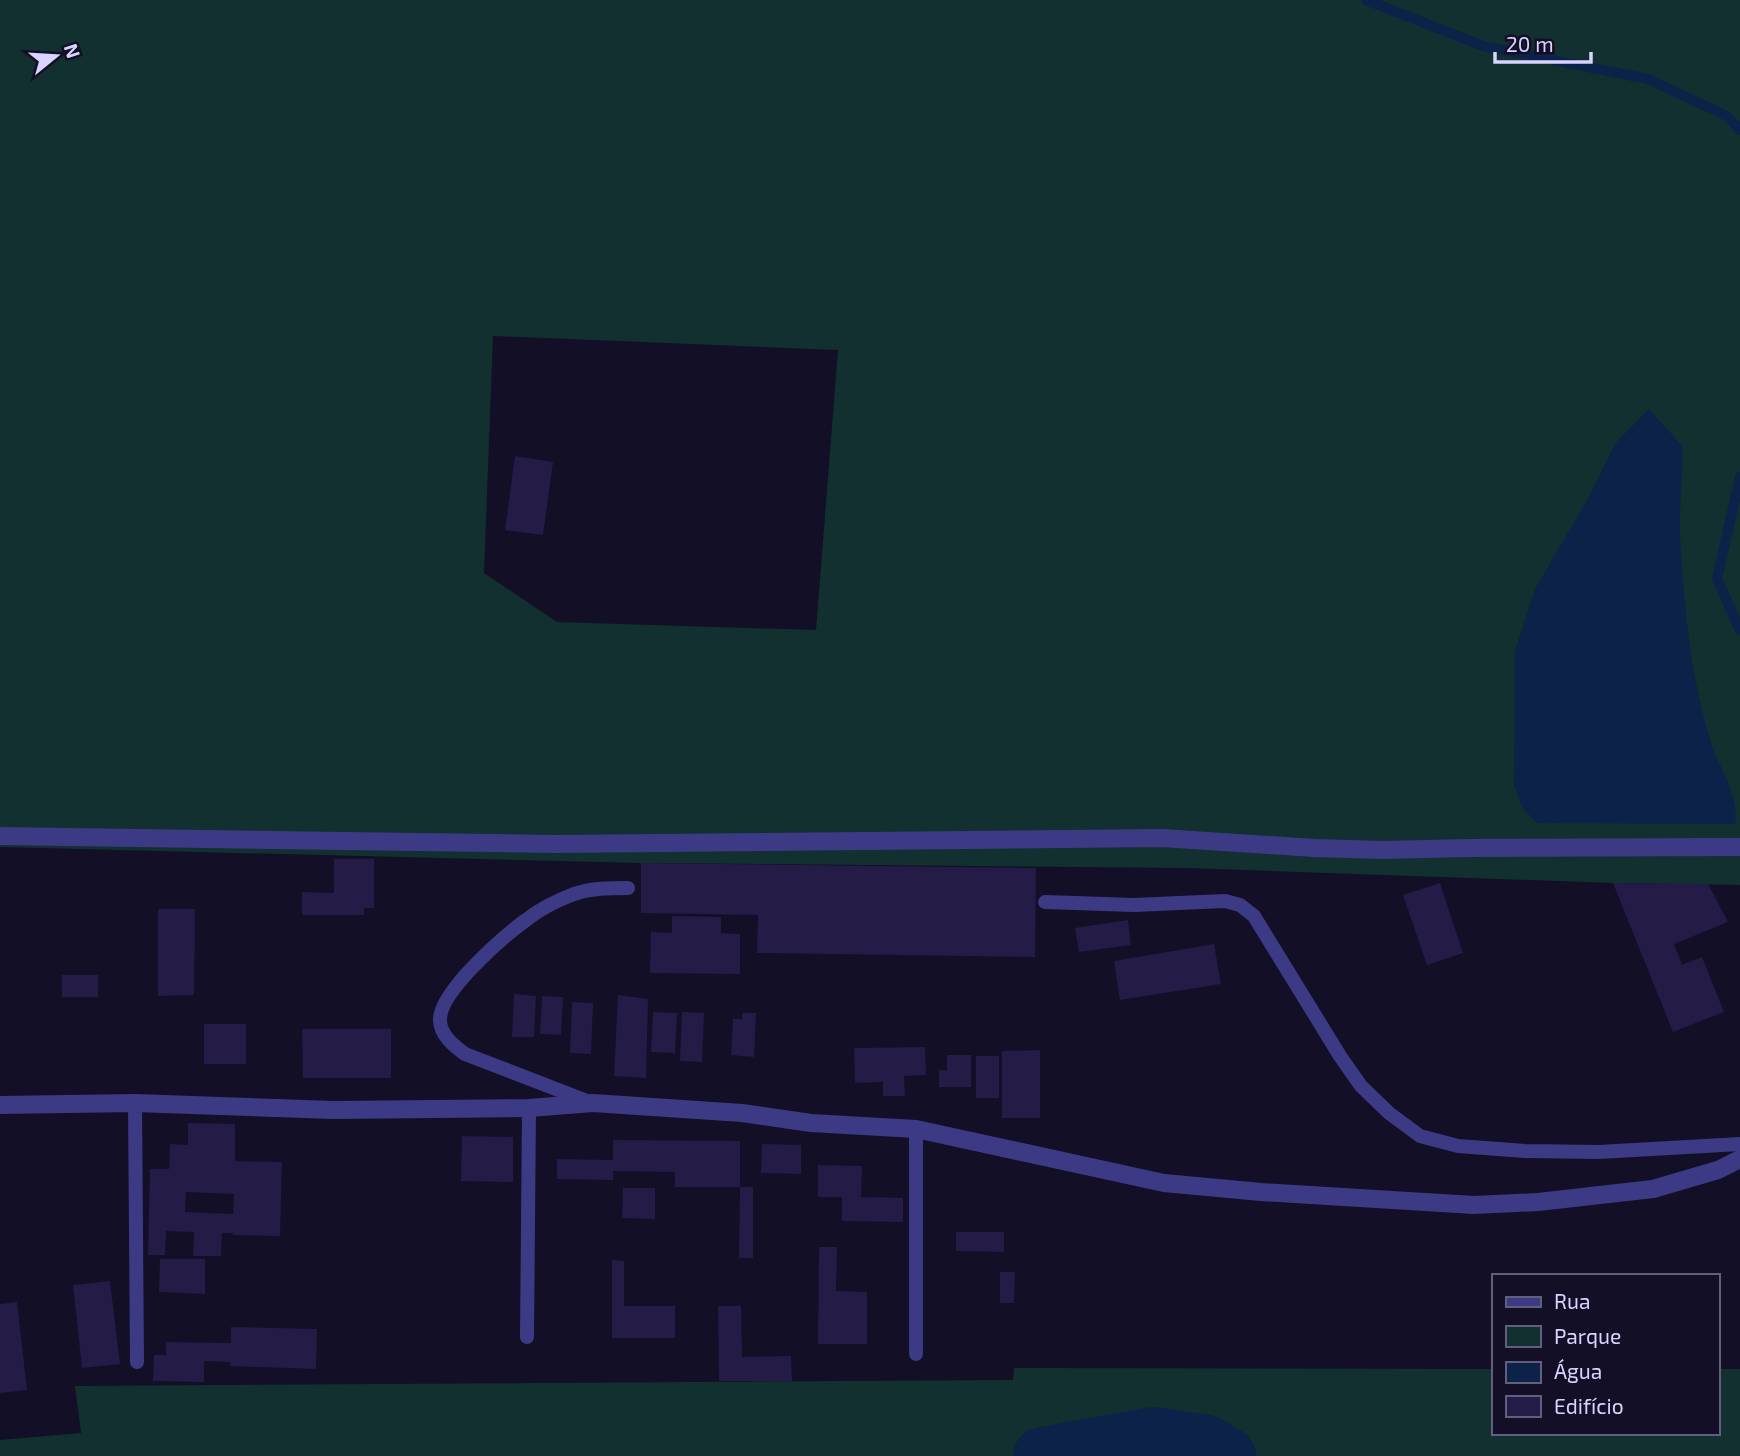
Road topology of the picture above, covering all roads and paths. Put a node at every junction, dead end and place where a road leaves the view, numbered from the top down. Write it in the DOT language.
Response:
graph roads {
  1 [pos="0,836"];
  2 [pos="1740,847"];
  3 [pos="628,888"];
  4 [pos="1045,902"];
  5 [pos="135,1103"];
  6 [pos="593,1103"];
  7 [pos="0,1105"];
  8 [pos="529,1108"];
  9 [pos="916,1129"];
  10 [pos="1740,1144"];
  11 [pos="1740,1159"];
  12 [pos="527,1337"];
  13 [pos="916,1354"];
  14 [pos="137,1362"];
  1 -- 2 [label="street"];
  3 -- 6 [label="lane"];
  4 -- 10 [label="lane"];
  5 -- 7 [label="street"];
  5 -- 8 [label="street"];
  5 -- 14 [label="lane"];
  6 -- 8 [label="street"];
  6 -- 9 [label="street"];
  8 -- 12 [label="lane"];
  9 -- 11 [label="street"];
  9 -- 13 [label="lane"];
}
